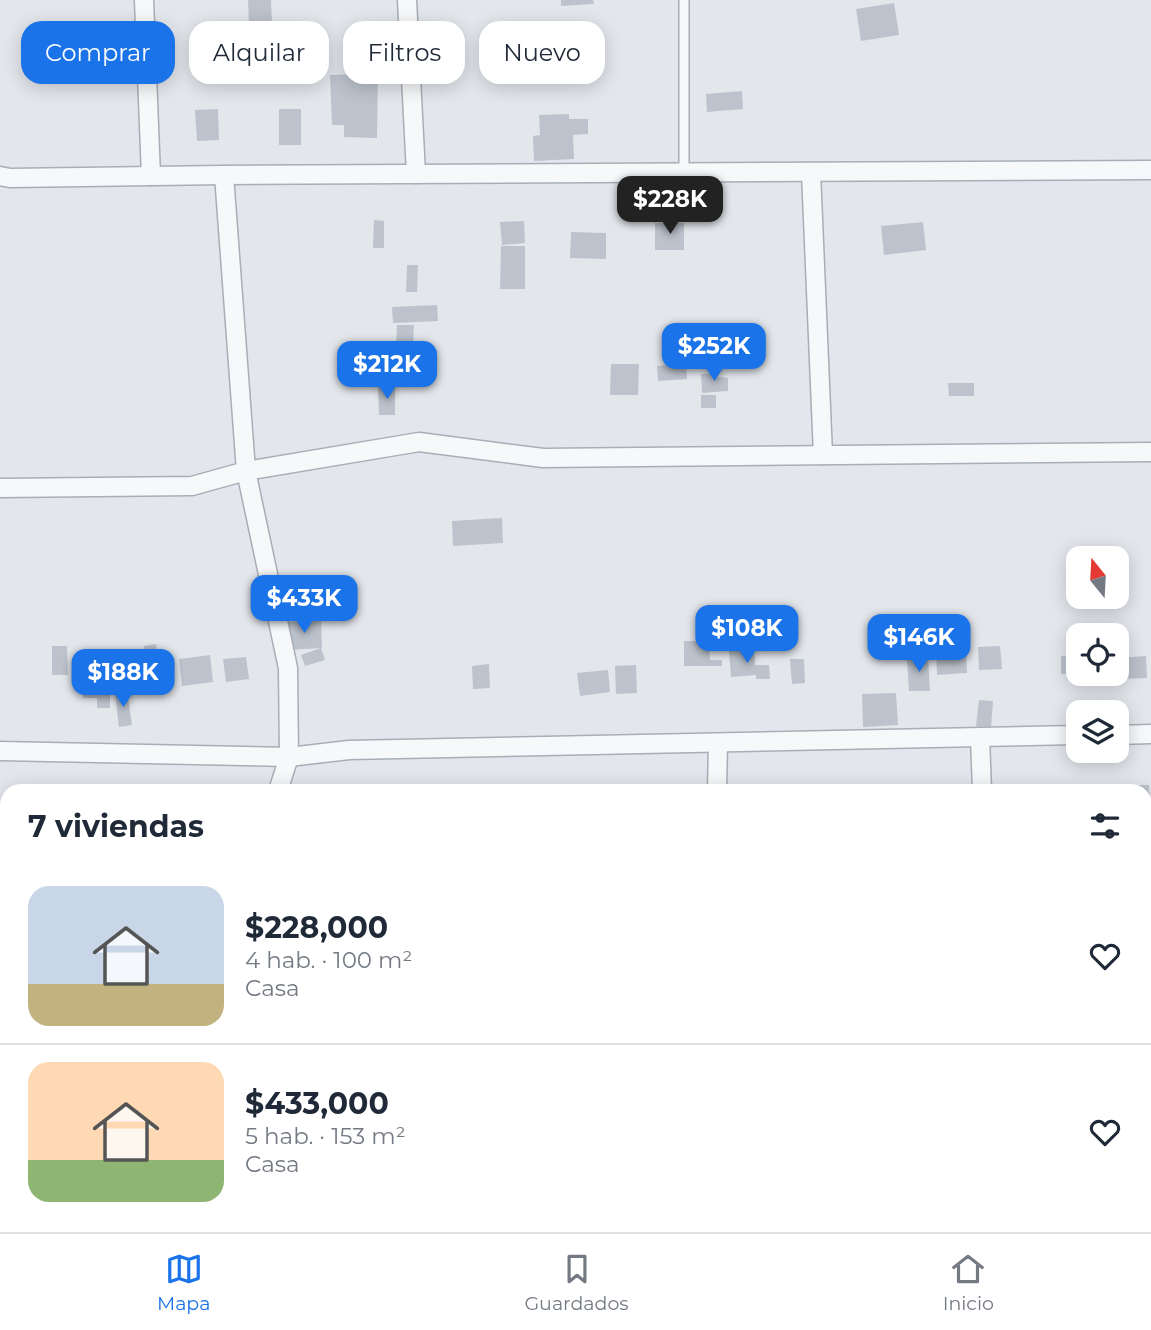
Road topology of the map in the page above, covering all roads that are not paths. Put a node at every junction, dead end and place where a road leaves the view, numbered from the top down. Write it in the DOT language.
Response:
graph roads {
  1 [pos="144,0"];
  2 [pos="407,0"];
  3 [pos="684,0"];
  4 [pos="1151,170"];
  5 [pos="811,172"];
  6 [pos="684,173"];
  7 [pos="416,174"];
  8 [pos="223,175"];
  9 [pos="0,176"];
  10 [pos="151,176"];
  11 [pos="1151,452"];
  12 [pos="822,455"];
  13 [pos="246,471"];
  14 [pos="0,488"];
  15 [pos="1151,734"];
  16 [pos="1066,735"];
  17 [pos="1129,735"];
  18 [pos="980,737"];
  19 [pos="718,743"];
  20 [pos="0,751"];
  21 [pos="289,757"];
  22 [pos="280,784"];
  23 [pos="717,784"];
  24 [pos="982,784"];
  1 -- 10 [label="street"];
  2 -- 7 [label="street"];
  3 -- 6 [label="lane"];
  4 -- 5 [label="street"];
  5 -- 6 [label="street"];
  5 -- 12 [label="street"];
  6 -- 7 [label="street"];
  7 -- 8 [label="street"];
  8 -- 10 [label="street"];
  8 -- 13 [label="street"];
  9 -- 10 [label="street"];
  11 -- 12 [label="street"];
  12 -- 13 [label="street"];
  13 -- 14 [label="street"];
  13 -- 21 [label="street"];
  15 -- 17 [label="street"];
  16 -- 18 [label="street"];
  18 -- 19 [label="street"];
  18 -- 24 [label="street"];
  19 -- 21 [label="street"];
  19 -- 23 [label="street"];
  20 -- 21 [label="street"];
  21 -- 22 [label="street"];
}
